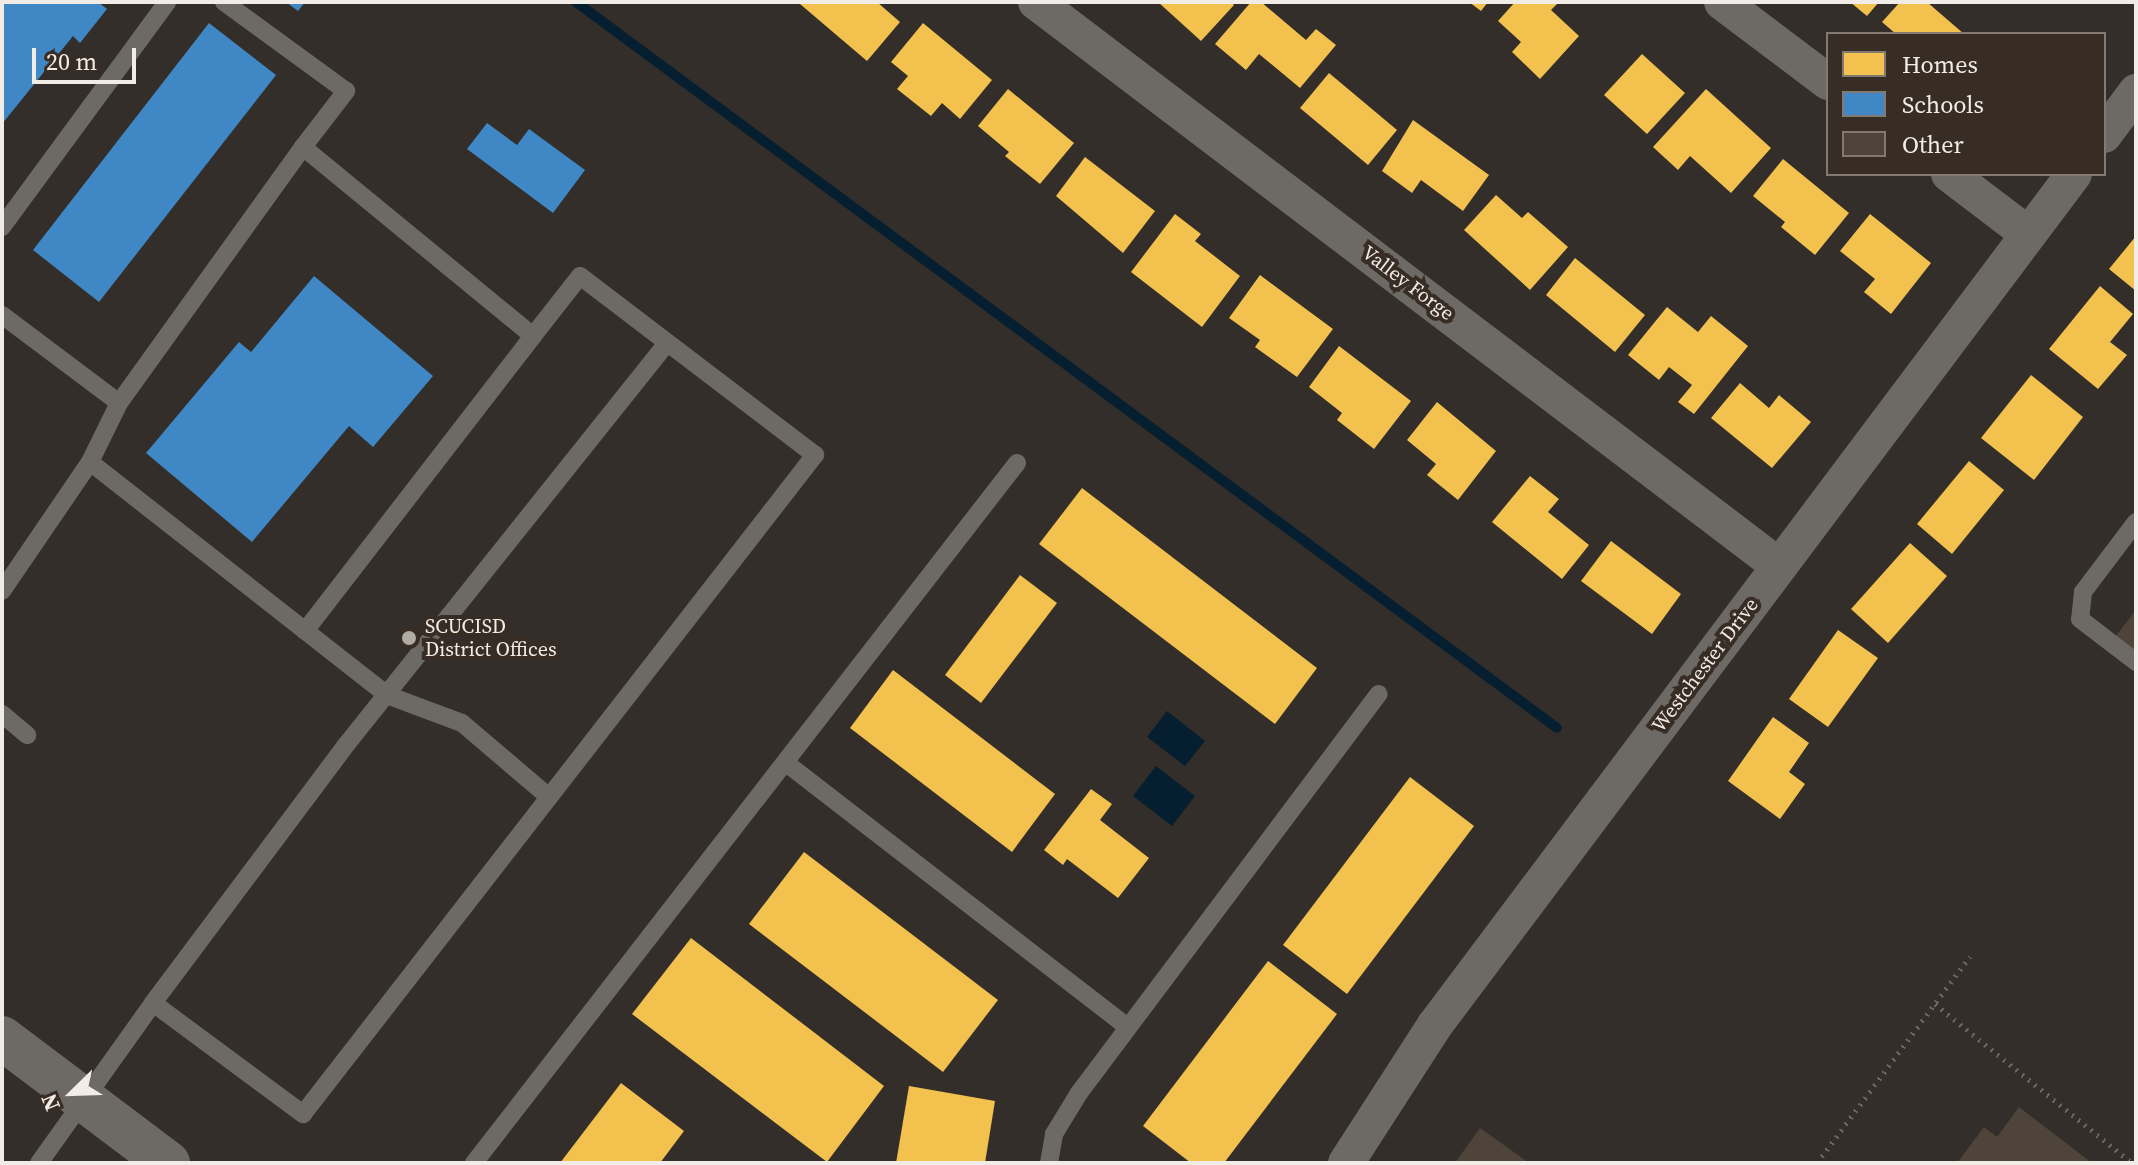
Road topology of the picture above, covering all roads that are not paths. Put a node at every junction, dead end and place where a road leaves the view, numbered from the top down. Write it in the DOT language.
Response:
graph roads {
  1 [pos="167,2"];
  2 [pos="224,2"];
  3 [pos="1036,2"];
  4 [pos="1722,2"];
  5 [pos="1826,80"];
  6 [pos="2136,92"];
  7 [pos="2106,132"];
  8 [pos="303,147"];
  9 [pos="1952,176"];
  10 [pos="2072,176"];
  11 [pos="2,227"];
  12 [pos="2028,234"];
  13 [pos="2,315"];
  14 [pos="533,336"];
  15 [pos="667,343"];
  16 [pos="119,403"];
  17 [pos="90,462"];
  18 [pos="1017,463"];
  19 [pos="2136,522"];
  20 [pos="1779,566"];
  21 [pos="2,591"];
  22 [pos="305,631"];
  23 [pos="2136,662"];
  24 [pos="1379,694"];
  25 [pos="387,695"];
  26 [pos="2,714"];
  27 [pos="27,735"];
  28 [pos="786,763"];
  29 [pos="549,797"];
  30 [pos="153,1003"];
  31 [pos="1127,1027"];
  32 [pos="2,1038"];
  33 [pos="85,1100"];
  34 [pos="39,1163"];
  35 [pos="168,1163"];
  36 [pos="474,1163"];
  37 [pos="1049,1163"];
  38 [pos="1346,1163"];
  1 -- 11 [label="lane"];
  2 -- 8 [label="lane"];
  3 -- 20 [label="street, Valley Forge"];
  4 -- 5 [label="street"];
  6 -- 7 [label="street"];
  8 -- 14 [label="lane"];
  8 -- 16 [label="lane"];
  9 -- 12 [label="street"];
  10 -- 12 [label="street, Westchester Drive"];
  12 -- 20 [label="street, Westchester Drive"];
  13 -- 16 [label="lane"];
  14 -- 15 [label="lane"];
  14 -- 22 [label="lane"];
  15 -- 25 [label="lane"];
  15 -- 29 [label="lane"];
  16 -- 17 [label="lane"];
  17 -- 21 [label="lane"];
  17 -- 22 [label="lane"];
  18 -- 28 [label="lane"];
  19 -- 23 [label="lane"];
  20 -- 38 [label="street, Westchester Drive"];
  22 -- 25 [label="lane"];
  24 -- 31 [label="lane"];
  25 -- 29 [label="lane"];
  25 -- 30 [label="lane"];
  26 -- 27 [label="lane"];
  28 -- 31 [label="lane"];
  28 -- 36 [label="lane"];
  29 -- 30 [label="lane"];
  30 -- 33 [label="lane"];
  31 -- 37 [label="lane"];
  32 -- 33 [label="street"];
  33 -- 34 [label="lane"];
  33 -- 35 [label="street"];
}
